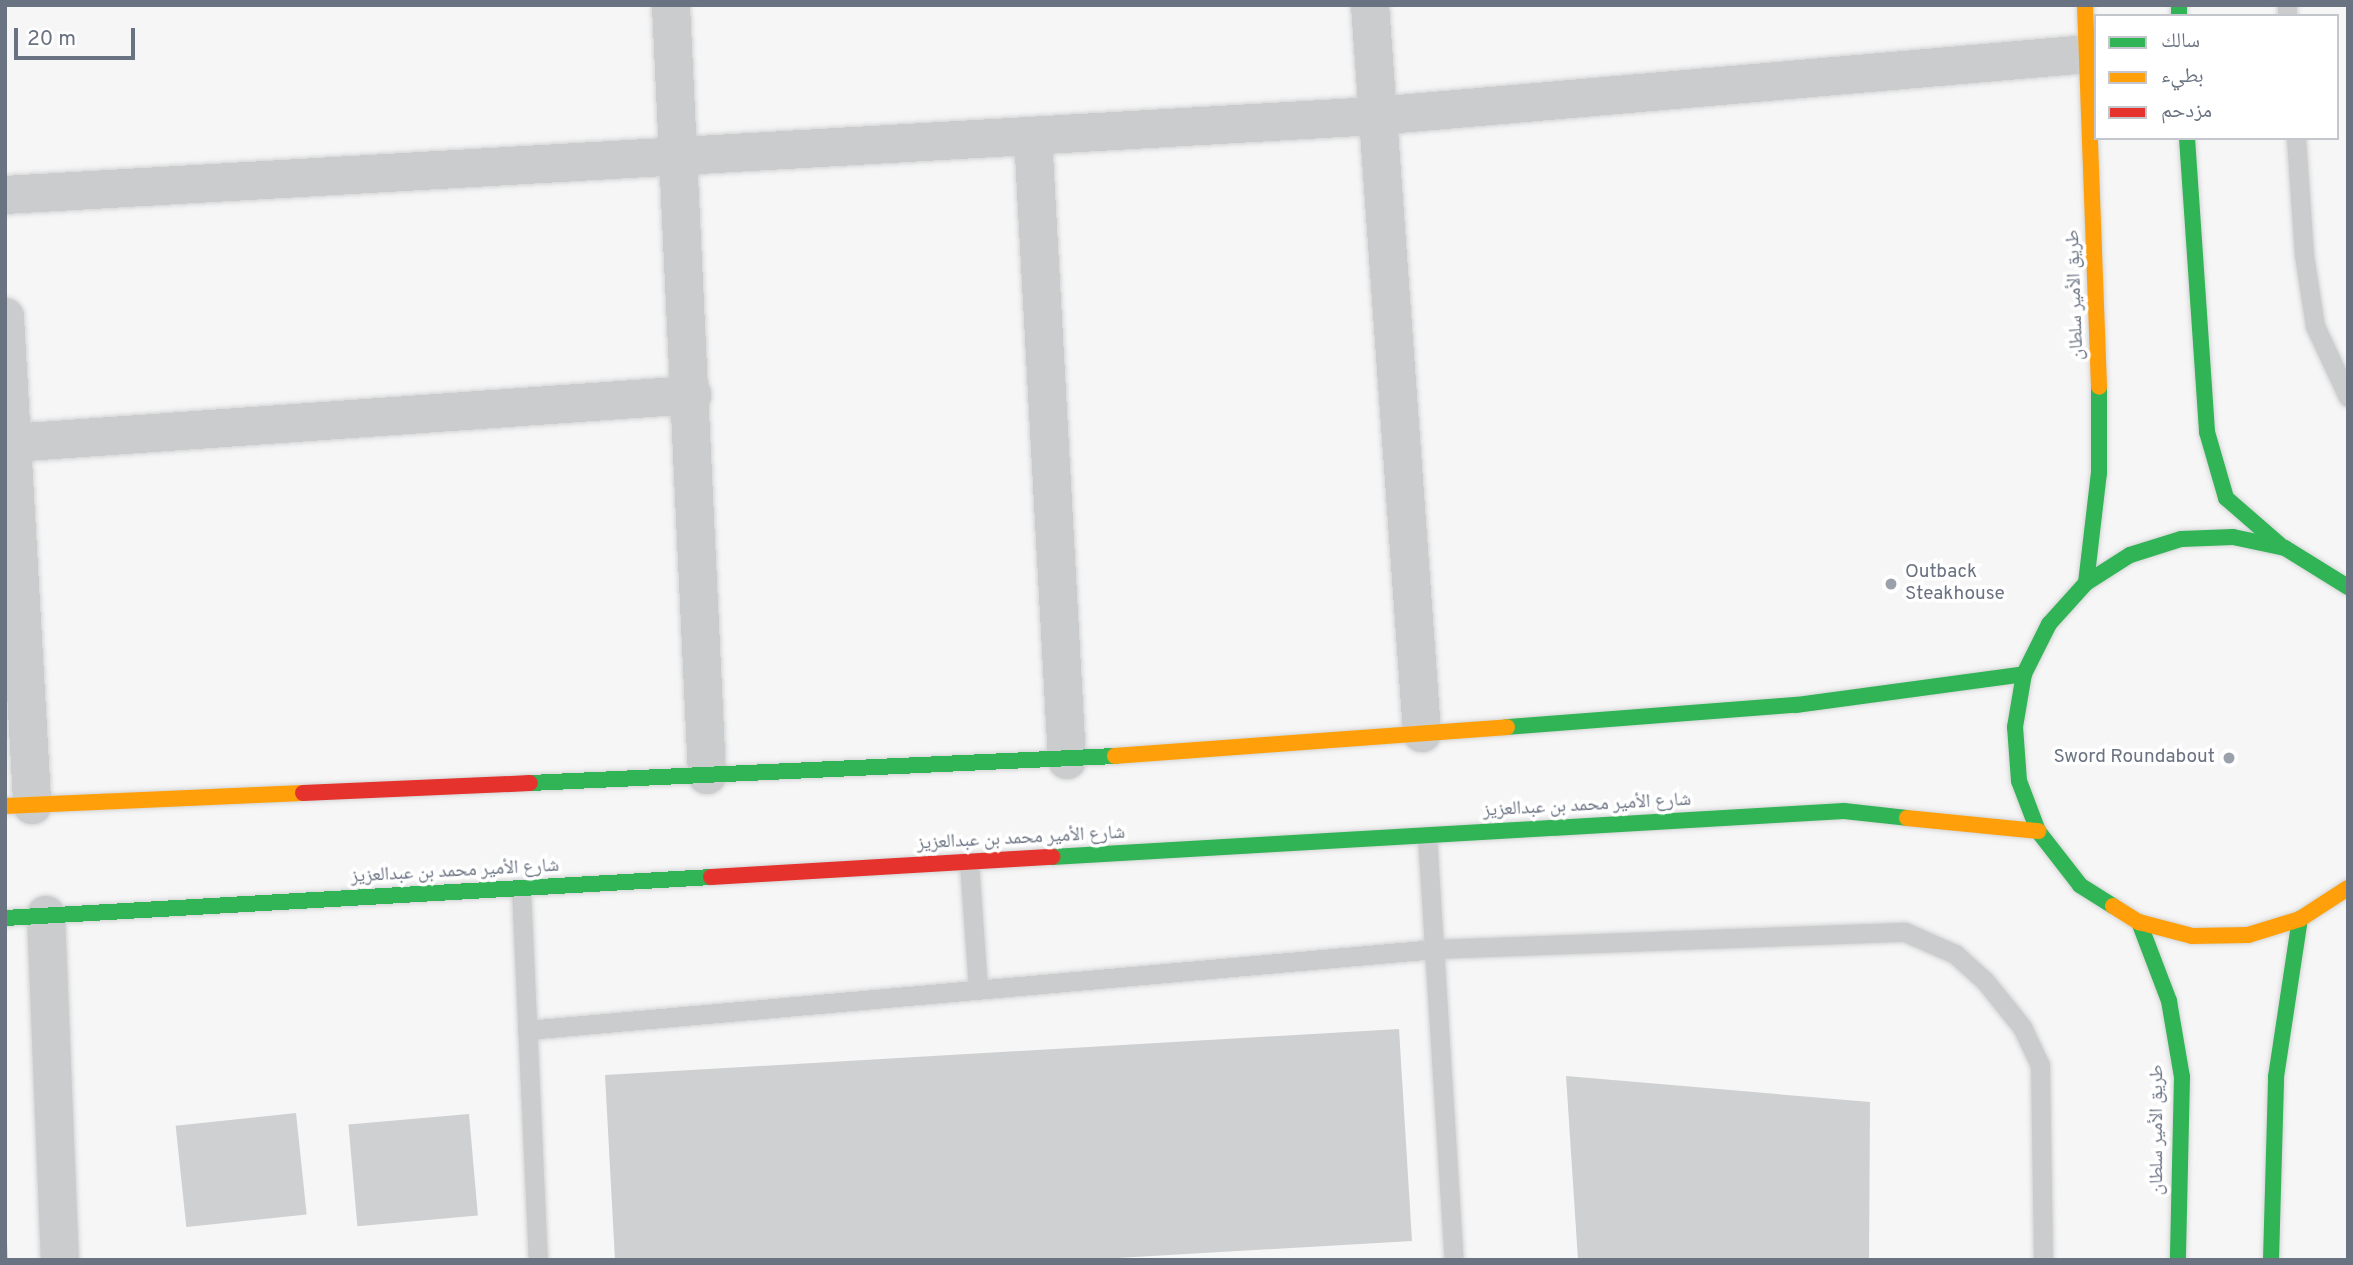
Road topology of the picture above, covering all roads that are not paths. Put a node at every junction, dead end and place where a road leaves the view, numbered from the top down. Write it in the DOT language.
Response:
graph roads {
  1 [pos="671,5"];
  2 [pos="1370,5"];
  3 [pos="2085,5"];
  4 [pos="2088,54"];
  5 [pos="1376,116"];
  6 [pos="1033,136"];
  7 [pos="2187,140"];
  8 [pos="2296,140"];
  9 [pos="678,156"];
  10 [pos="5,195"];
  11 [pos="5,317"];
  12 [pos="692,395"];
  13 [pos="2348,397"];
  14 [pos="12,443"];
  15 [pos="2285,548"];
  16 [pos="2086,583"];
  17 [pos="2348,587"];
  18 [pos="2024,674"];
  19 [pos="1422,733"];
  20 [pos="1067,760"];
  21 [pos="707,775"];
  22 [pos="18,806"];
  23 [pos="2038,831"];
  24 [pos="1427,836"];
  25 [pos="969,863"];
  26 [pos="2348,888"];
  27 [pos="521,890"];
  28 [pos="46,915"];
  29 [pos="5,918"];
  30 [pos="2301,919"];
  31 [pos="2139,922"];
  32 [pos="1434,949"];
  33 [pos="978,989"];
  34 [pos="527,1030"];
  35 [pos="60,1260"];
  36 [pos="538,1260"];
  37 [pos="1454,1260"];
  38 [pos="2043,1260"];
  39 [pos="2178,1260"];
  40 [pos="2271,1260"];
  1 -- 9 [label="street"];
  2 -- 5 [label="street"];
  3 -- 4 [label="main road, طريق الأمير سلطان"];
  4 -- 5 [label="street"];
  4 -- 16 [label="main road, طريق الأمير سلطان"];
  5 -- 6 [label="street"];
  5 -- 19 [label="street"];
  6 -- 9 [label="street"];
  6 -- 20 [label="street"];
  7 -- 15 [label="main road"];
  8 -- 13 [label="lane"];
  9 -- 10 [label="street"];
  9 -- 12 [label="street"];
  11 -- 14 [label="street"];
  12 -- 14 [label="street"];
  12 -- 21 [label="street"];
  14 -- 22 [label="street"];
  15 -- 16 [label="main road"];
  15 -- 17 [label="main road"];
  16 -- 18 [label="main road"];
  18 -- 19 [label="main road"];
  18 -- 23 [label="main road"];
  19 -- 20 [label="main road"];
  20 -- 21 [label="main road"];
  21 -- 22 [label="main road"];
  23 -- 24 [label="main road, شارع الأمير محمد بن عبدالعزيز"];
  23 -- 31 [label="main road"];
  24 -- 25 [label="main road, شارع الأمير محمد بن عبدالعزيز"];
  24 -- 32 [label="lane"];
  25 -- 27 [label="main road, شارع الأمير محمد بن عبدالعزيز"];
  25 -- 33 [label="lane"];
  26 -- 30 [label="main road"];
  27 -- 28 [label="main road, شارع الأمير محمد بن عبدالعزيز"];
  27 -- 34 [label="lane"];
  28 -- 29 [label="main road, شارع الأمير محمد بن عبدالعزيز"];
  28 -- 35 [label="street"];
  30 -- 31 [label="main road"];
  30 -- 40 [label="main road"];
  31 -- 39 [label="main road, طريق الأمير سلطان"];
  32 -- 33 [label="lane"];
  32 -- 37 [label="lane"];
  32 -- 38 [label="lane"];
  33 -- 34 [label="lane"];
  34 -- 36 [label="lane"];
}
